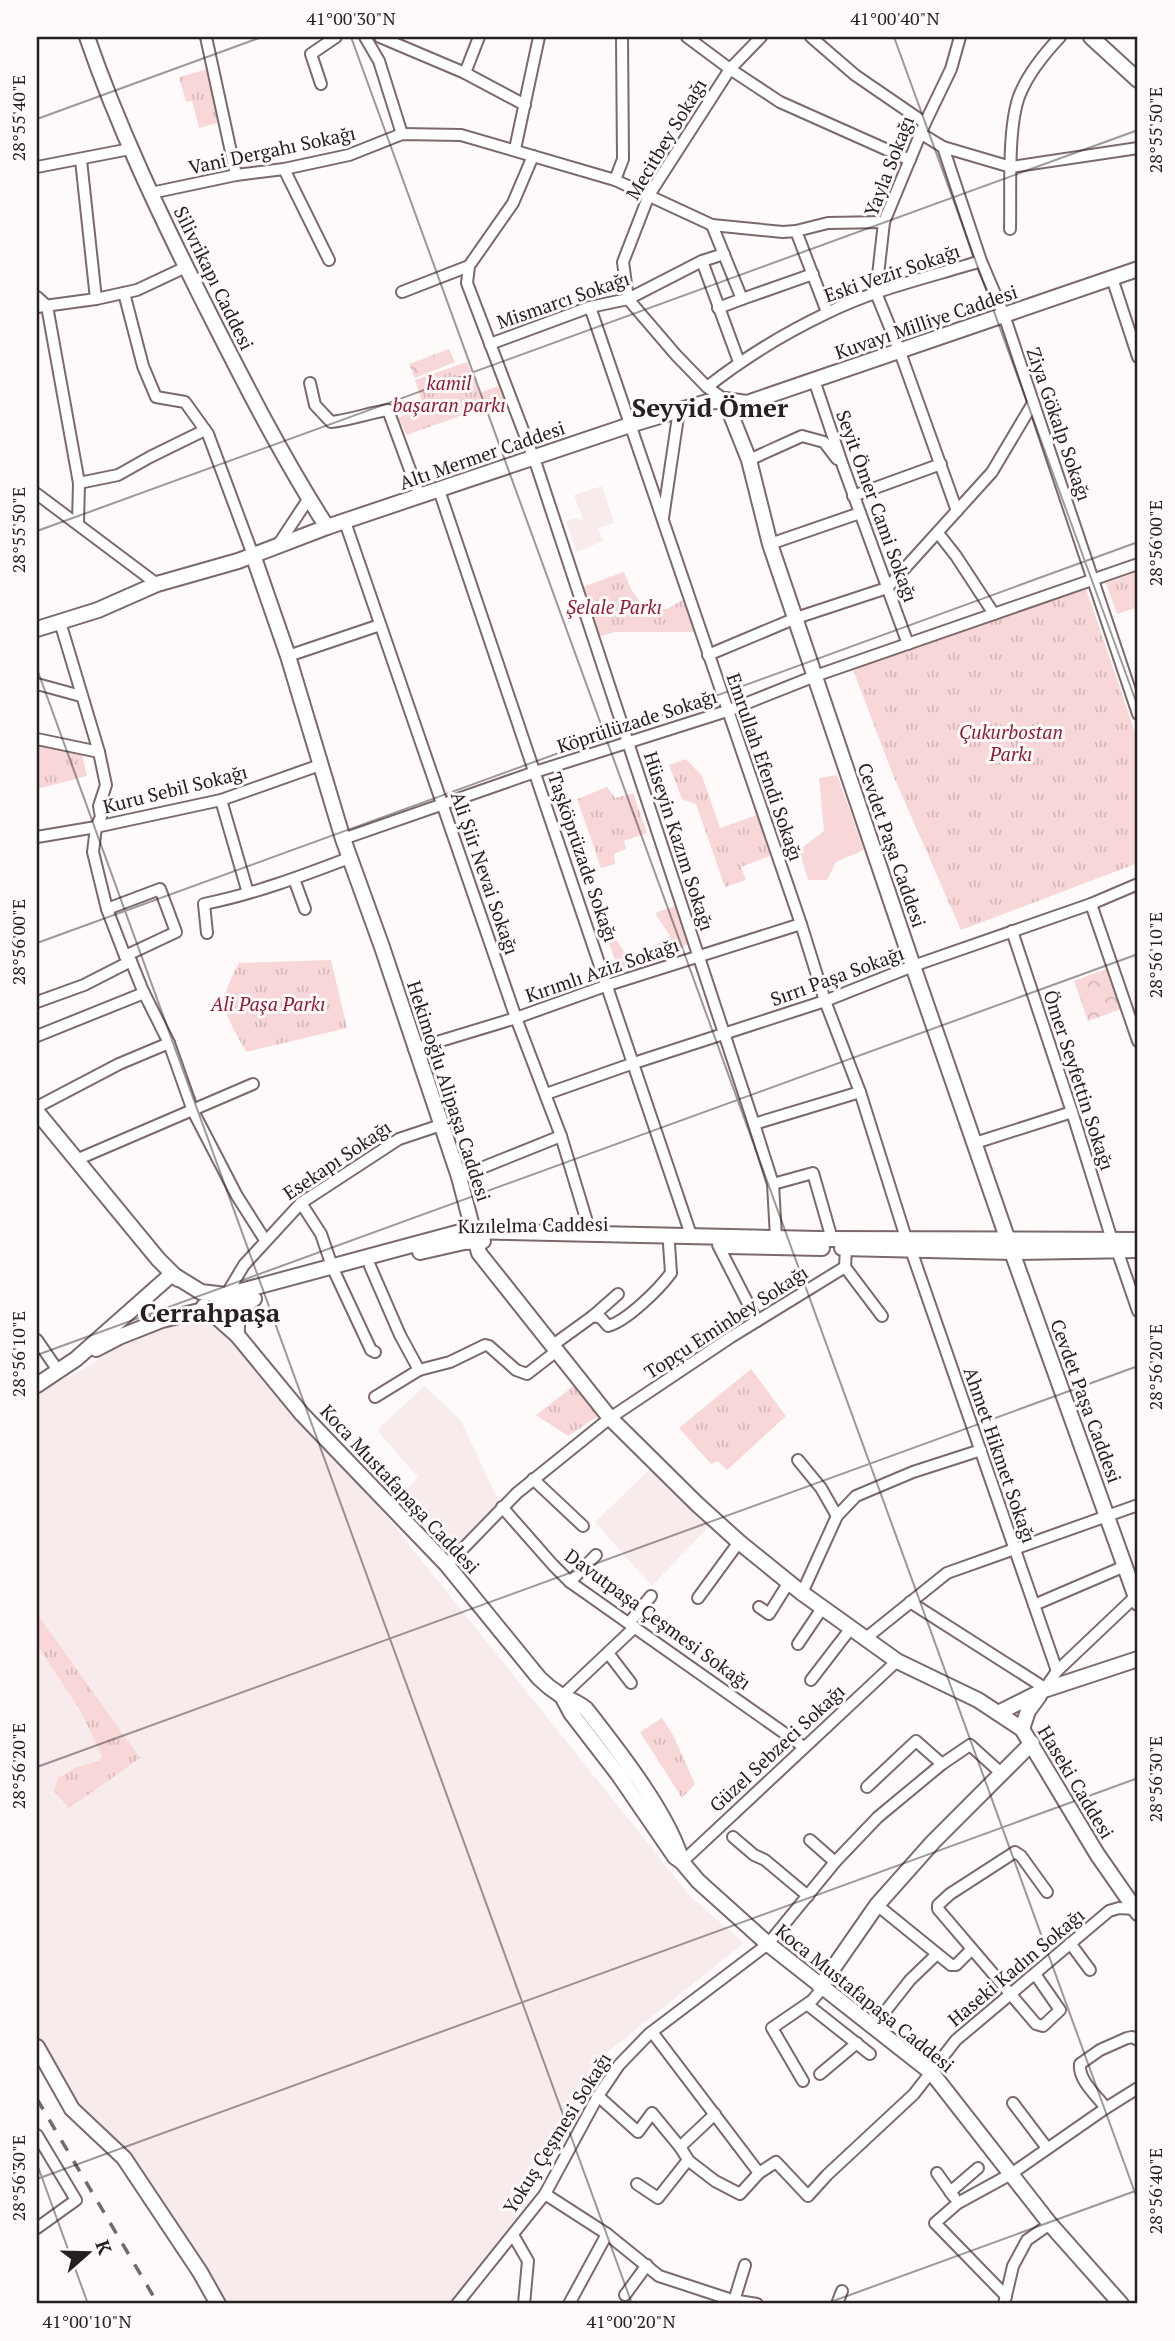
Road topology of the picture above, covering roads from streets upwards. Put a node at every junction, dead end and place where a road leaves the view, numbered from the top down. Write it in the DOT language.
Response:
graph roads {
  1 [pos="87,37"];
  2 [pos="206,37"];
  3 [pos="336,37"];
  4 [pos="365,37"];
  5 [pos="379,37"];
  6 [pos="479,37"];
  7 [pos="539,37"];
  8 [pos="622,37"];
  9 [pos="687,37"];
  10 [pos="761,37"];
  11 [pos="811,37"];
  12 [pos="960,37"];
  13 [pos="1060,37"];
  14 [pos="1090,37"];
  15 [pos="730,69"];
  16 [pos="465,73"];
  17 [pos="1138,80"];
  18 [pos="321,84"];
  19 [pos="525,105"];
  20 [pos="922,128"];
  21 [pos="402,134"];
  22 [pos="943,147"];
  23 [pos="1138,148"];
  24 [pos="130,149"];
  25 [pos="515,149"];
  26 [pos="533,156"];
  27 [pos="81,160"];
  28 [pos="910,160"];
  29 [pos="37,167"];
  30 [pos="1011,167"];
  31 [pos="284,169"];
  32 [pos="236,175"];
  33 [pos="615,180"];
  34 [pos="151,193"];
  35 [pos="649,195"];
  36 [pos="884,222"];
  37 [pos="712,225"];
  38 [pos="1010,229"];
  39 [pos="796,231"];
  40 [pos="724,254"];
  41 [pos="329,260"];
  42 [pos="702,261"];
  43 [pos="981,261"];
  44 [pos="469,266"];
  45 [pos="186,267"];
  46 [pos="1138,269"];
  47 [pos="813,274"];
  48 [pos="1112,278"];
  49 [pos="402,292"];
  50 [pos="124,293"];
  51 [pos="876,293"];
  52 [pos="37,297"];
  53 [pos="96,299"];
  54 [pos="628,299"];
  55 [pos="742,299"];
  56 [pos="42,307"];
  57 [pos="590,307"];
  58 [pos="719,308"];
  59 [pos="827,313"];
  60 [pos="1003,315"];
  61 [pos="490,344"];
  62 [pos="900,352"];
  63 [pos="1138,356"];
  64 [pos="739,362"];
  65 [pos="814,380"];
  66 [pos="310,383"];
  67 [pos="707,387"];
  68 [pos="725,400"];
  69 [pos="1033,403"];
  70 [pos="680,410"];
  71 [pos="630,425"];
  72 [pos="205,430"];
  73 [pos="534,458"];
  74 [pos="750,460"];
  75 [pos="941,464"];
  76 [pos="842,466"];
  77 [pos="79,483"];
  78 [pos="439,490"];
  79 [pos="37,494"];
  80 [pos="853,496"];
  81 [pos="420,497"];
  82 [pos="309,498"];
  83 [pos="957,511"];
  84 [pos="860,513"];
  85 [pos="663,520"];
  86 [pos="78,522"];
  87 [pos="345,522"];
  88 [pos="327,527"];
  89 [pos="938,533"];
  90 [pos="770,544"];
  91 [pos="278,545"];
  92 [pos="253,555"];
  93 [pos="1138,564"];
  94 [pos="1093,580"];
  95 [pos="157,584"];
  96 [pos="887,588"];
  97 [pos="994,614"];
  98 [pos="796,618"];
  99 [pos="45,625"];
  100 [pos="380,625"];
  101 [pos="908,644"];
  102 [pos="288,656"];
  103 [pos="708,656"];
  104 [pos="815,676"];
  105 [pos="37,684"];
  106 [pos="81,696"];
  107 [pos="727,711"];
  108 [pos="1138,714"];
  109 [pos="37,740"];
  110 [pos="629,743"];
  111 [pos="99,752"];
  112 [pos="320,765"];
  113 [pos="535,772"];
  114 [pos="221,800"];
  115 [pos="443,804"];
  116 [pos="96,827"];
  117 [pos="37,837"];
  118 [pos="342,839"];
  119 [pos="349,858"];
  120 [pos="295,879"];
  121 [pos="1138,884"];
  122 [pos="248,893"];
  123 [pos="1091,904"];
  124 [pos="107,909"];
  125 [pos="305,909"];
  126 [pos="801,924"];
  127 [pos="1012,932"];
  128 [pos="207,933"];
  129 [pos="699,957"];
  130 [pos="128,958"];
  131 [pos="913,966"];
  132 [pos="608,985"];
  133 [pos="144,993"];
  134 [pos="825,1001"];
  135 [pos="37,1002"];
  136 [pos="516,1018"];
  137 [pos="724,1034"];
  138 [pos="37,1036"];
  139 [pos="1138,1041"];
  140 [pos="169,1043"];
  141 [pos="414,1049"];
  142 [pos="634,1063"];
  143 [pos="253,1084"];
  144 [pos="860,1092"];
  145 [pos="546,1094"];
  146 [pos="37,1109"];
  147 [pos="192,1111"];
  148 [pos="1072,1112"];
  149 [pos="754,1124"];
  150 [pos="441,1125"];
  151 [pos="561,1136"];
  152 [pos="975,1143"];
  153 [pos="76,1160"];
  154 [pos="459,1177"];
  155 [pos="773,1184"];
  156 [pos="301,1203"];
  157 [pos="591,1235"];
  158 [pos="474,1236"];
  159 [pos="691,1236"];
  160 [pos="776,1237"];
  161 [pos="832,1239"];
  162 [pos="265,1240"];
  163 [pos="1138,1240"];
  164 [pos="669,1244"];
  165 [pos="909,1244"];
  166 [pos="718,1245"];
  167 [pos="1114,1245"];
  168 [pos="1010,1246"];
  169 [pos="846,1248"];
  170 [pos="1138,1250"];
  171 [pos="370,1266"];
  172 [pos="845,1267"];
  173 [pos="333,1270"];
  174 [pos="172,1273"];
  175 [pos="618,1294"];
  176 [pos="147,1295"];
  177 [pos="226,1295"];
  178 [pos="256,1297"];
  179 [pos="208,1310"];
  180 [pos="1138,1311"];
  181 [pos="593,1316"];
  182 [pos="882,1316"];
  183 [pos="162,1320"];
  184 [pos="757,1321"];
  185 [pos="237,1335"];
  186 [pos="37,1340"];
  187 [pos="556,1347"];
  188 [pos="375,1352"];
  189 [pos="78,1365"];
  190 [pos="419,1370"];
  191 [pos="59,1372"];
  192 [pos="37,1385"];
  193 [pos="375,1397"];
  194 [pos="610,1418"];
  195 [pos="981,1450"];
  196 [pos="798,1460"];
  197 [pos="533,1479"];
  198 [pos="1138,1505"];
  199 [pos="502,1507"];
  200 [pos="837,1516"];
  201 [pos="1107,1516"];
  202 [pos="583,1526"];
  203 [pos="739,1542"];
  204 [pos="1014,1549"];
  205 [pos="596,1555"];
  206 [pos="447,1565"];
  207 [pos="1125,1566"];
  208 [pos="570,1582"];
  209 [pos="789,1582"];
  210 [pos="802,1593"];
  211 [pos="651,1596"];
  212 [pos="698,1598"];
  213 [pos="1137,1600"];
  214 [pos="910,1602"];
  215 [pos="1034,1605"];
  216 [pos="759,1607"];
  217 [pos="823,1607"];
  218 [pos="632,1625"];
  219 [pos="851,1628"];
  220 [pos="866,1639"];
  221 [pos="798,1644"];
  222 [pos="608,1653"];
  223 [pos="1138,1659"];
  224 [pos="897,1661"];
  225 [pos="1057,1671"];
  226 [pos="811,1680"];
  227 [pos="631,1683"];
  228 [pos="1044,1690"];
  229 [pos="562,1696"];
  230 [pos="998,1713"];
  231 [pos="1022,1729"];
  232 [pos="1032,1743"];
  233 [pos="804,1747"];
  234 [pos="942,1764"];
  235 [pos="1001,1773"];
  236 [pos="867,1787"];
  237 [pos="733,1837"];
  238 [pos="810,1840"];
  239 [pos="835,1861"];
  240 [pos="682,1862"];
  241 [pos="1046,1892"];
  242 [pos="808,1896"];
  243 [pos="877,1905"];
  244 [pos="1137,1911"];
  245 [pos="1070,1943"];
  246 [pos="768,1944"];
  247 [pos="971,1950"];
  248 [pos="937,1954"];
  249 [pos="1090,1970"];
  250 [pos="1035,1974"];
  251 [pos="821,1988"];
  252 [pos="1010,1995"];
  253 [pos="810,2002"];
  254 [pos="873,2027"];
  255 [pos="652,2032"];
  256 [pos="1138,2040"];
  257 [pos="857,2043"];
  258 [pos="37,2047"];
  259 [pos="870,2054"];
  260 [pos="932,2073"];
  261 [pos="820,2074"];
  262 [pos="803,2081"];
  263 [pos="1138,2088"];
  264 [pos="598,2096"];
  265 [pos="1013,2103"];
  266 [pos="1106,2108"];
  267 [pos="715,2114"];
  268 [pos="37,2135"];
  269 [pos="680,2147"];
  270 [pos="1047,2148"];
  271 [pos="688,2160"];
  272 [pos="978,2168"];
  273 [pos="937,2173"];
  274 [pos="759,2174"];
  275 [pos="1011,2174"];
  276 [pos="637,2184"];
  277 [pos="950,2192"];
  278 [pos="545,2194"];
  279 [pos="958,2203"];
  280 [pos="1050,2224"];
  281 [pos="37,2228"];
  282 [pos="607,2234"];
  283 [pos="513,2235"];
  284 [pos="647,2265"];
  285 [pos="745,2265"];
  286 [pos="842,2291"];
  287 [pos="625,2295"];
  288 [pos="1005,2300"];
  289 [pos="525,2301"];
  290 [pos="734,2301"];
  291 [pos="1118,2303"];
  292 [pos="218,2304"];
  293 [pos="457,2304"];
  294 [pos="537,2304"];
  295 [pos="569,2304"];
  296 [pos="757,2304"];
  297 [pos="837,2304"];
  1 -- 24 [label="street, Silivrikapı Caddesi"];
  2 -- 32 [label="street"];
  3 -- 18 [label="street"];
  4 -- 21 [label="street"];
  5 -- 16 [label="street"];
  6 -- 16 [label="street"];
  7 -- 19 [label="street"];
  8 -- 33 [label="street"];
  9 -- 15 [label="street"];
  10 -- 15 [label="street, Meсitbey Sokağı"];
  11 -- 20 [label="street"];
  12 -- 20 [label="street, Yayla Sokağı"];
  13 -- 30 [label="street"];
  14 -- 17 [label="street"];
  15 -- 28 [label="street"];
  15 -- 35 [label="street, Meсitbey Sokağı"];
  16 -- 19 [label="street"];
  19 -- 25 [label="street"];
  20 -- 22 [label="street"];
  20 -- 28 [label="street, Yayla Sokağı"];
  21 -- 25 [label="street, Vani Dergahı Sokağı"];
  21 -- 31 [label="street, Vani Dergahı Sokağı"];
  22 -- 30 [label="street"];
  22 -- 43 [label="street, Ziya Gökalp Sokağı"];
  23 -- 30 [label="street"];
  24 -- 27 [label="street"];
  24 -- 34 [label="street, Silivrikapı Caddesi"];
  25 -- 26 [label="street, Vani Dergahı Sokağı"];
  26 -- 33 [label="street, Vani Dergahı Sokağı"];
  26 -- 44 [label="street"];
  27 -- 29 [label="street"];
  27 -- 53 [label="street"];
  28 -- 36 [label="street, Yayla Sokağı"];
  30 -- 38 [label="street"];
  31 -- 32 [label="street, Vani Dergahı Sokağı"];
  31 -- 41 [label="street"];
  32 -- 34 [label="street, Vani Dergahı Sokağı"];
  33 -- 35 [label="street, Vani Dergahı Sokağı"];
  34 -- 45 [label="street, Silivrikapı Caddesi"];
  35 -- 37 [label="street, Vani Dergahı Sokağı"];
  35 -- 54 [label="street, Meсitbey Sokağı"];
  36 -- 39 [label="street, Vani Dergahı Sokağı"];
  36 -- 51 [label="street, Yayla Sokağı"];
  37 -- 39 [label="street, Vani Dergahı Sokağı"];
  37 -- 40 [label="street"];
  39 -- 47 [label="street"];
  40 -- 42 [label="street, Mismarcı Sokağı"];
  40 -- 55 [label="street"];
  42 -- 54 [label="street, Mismarcı Sokağı"];
  42 -- 58 [label="street"];
  43 -- 51 [label="street, Eski Vezir Sokağı"];
  43 -- 60 [label="street, Ziya Gökalp Sokağı"];
  44 -- 49 [label="street"];
  44 -- 61 [label="street, Hüseyin Kazım Sokağı"];
  45 -- 50 [label="street"];
  45 -- 82 [label="street, Silivrikapı Caddesi"];
  46 -- 48 [label="street, Kuvayı Milliye Caddesi"];
  47 -- 55 [label="street"];
  47 -- 59 [label="street"];
  48 -- 60 [label="street, Kuvayı Milliye Caddesi"];
  48 -- 63 [label="street"];
  50 -- 53 [label="street"];
  50 -- 72 [label="street"];
  51 -- 59 [label="street, Eski Vezir Sokağı"];
  51 -- 62 [label="street, Yayla Sokağı"];
  52 -- 56 [label="street"];
  53 -- 56 [label="street"];
  54 -- 57 [label="street, Mismarcı Sokağı"];
  54 -- 67 [label="street"];
  55 -- 58 [label="street"];
  56 -- 77 [label="street"];
  57 -- 61 [label="street, Mismarcı Sokağı"];
  57 -- 71 [label="street, Emrullah Efendi Sokağı"];
  58 -- 64 [label="street"];
  59 -- 64 [label="street, Eski Vezir Sokağı"];
  60 -- 62 [label="street, Kuvayı Milliye Caddesi"];
  60 -- 69 [label="street, Ziya Gökalp Sokağı"];
  61 -- 73 [label="street, Hüseyin Kazım Sokağı"];
  62 -- 65 [label="street, Kuvayı Milliye Caddesi"];
  62 -- 75 [label="street, Yayla Sokağı"];
  64 -- 67 [label="street, Eski Vezir Sokağı"];
  65 -- 68 [label="street, Kuvayı Milliye Caddesi"];
  65 -- 76 [label="street, Seyit Ömer Cami Sokağı"];
  66 -- 81 [label="street"];
  67 -- 68 [label="street"];
  68 -- 70 [label="street, Altı Mermer Caddesi"];
  68 -- 74 [label="street, Cevdet Paşa Caddesi"];
  69 -- 83 [label="street"];
  69 -- 94 [label="street, Ziya Gökalp Sokağı"];
  70 -- 71 [label="street, Altı Mermer Caddesi"];
  70 -- 85 [label="street"];
  71 -- 73 [label="street, Altı Mermer Caddesi"];
  71 -- 85 [label="street, Emrullah Efendi Sokağı"];
  72 -- 77 [label="street"];
  72 -- 92 [label="street"];
  73 -- 78 [label="street, Altı Mermer Caddesi"];
  73 -- 110 [label="street, Hüseyin Kazım Sokağı"];
  74 -- 76 [label="street"];
  74 -- 90 [label="street, Cevdet Paşa Caddesi"];
  75 -- 80 [label="street"];
  75 -- 83 [label="street, Yayla Sokağı"];
  76 -- 80 [label="street, Seyit Ömer Cami Sokağı"];
  77 -- 86 [label="street"];
  78 -- 81 [label="street, Altı Mermer Caddesi"];
  78 -- 113 [label="street, Taşköprüzade Sokağı"];
  79 -- 86 [label="street"];
  80 -- 84 [label="street, Seyit Ömer Cami Sokağı"];
  81 -- 87 [label="street, Altı Mermer Caddesi"];
  82 -- 88 [label="street, Silivrikapı Caddesi"];
  82 -- 91 [label="street"];
  83 -- 89 [label="street"];
  84 -- 90 [label="street"];
  84 -- 96 [label="street, Seyit Ömer Cami Sokağı"];
  85 -- 103 [label="street, Emrullah Efendi Sokağı"];
  86 -- 95 [label="street"];
  87 -- 88 [label="street, Altı Mermer Caddesi"];
  87 -- 100 [label="street, Ali Şiir Nevai Sokağı"];
  88 -- 91 [label="street, Altı Mermer Caddesi"];
  89 -- 96 [label="street"];
  89 -- 97 [label="street"];
  90 -- 98 [label="street, Cevdet Paşa Caddesi"];
  91 -- 92 [label="street, Altı Mermer Caddesi"];
  92 -- 95 [label="street"];
  92 -- 102 [label="street, Hekimoğlu Alipaşa Caddesi"];
  93 -- 94 [label="street, Köprülüzade Sokağı"];
  94 -- 97 [label="street, Köprülüzade Sokağı"];
  94 -- 108 [label="street, Ziya Gökalp Sokağı"];
  95 -- 99 [label="street"];
  96 -- 98 [label="street"];
  96 -- 101 [label="street, Seyit Ömer Cami Sokağı"];
  97 -- 101 [label="street, Köprülüzade Sokağı"];
  98 -- 103 [label="street"];
  98 -- 104 [label="street, Cevdet Paşa Caddesi"];
  99 -- 106 [label="street"];
  100 -- 102 [label="street"];
  100 -- 115 [label="street, Ali Şiir Nevai Sokağı"];
  101 -- 104 [label="street, Köprülüzade Sokağı"];
  102 -- 112 [label="street, Hekimoğlu Alipaşa Caddesi"];
  103 -- 107 [label="street, Emrullah Efendi Sokağı"];
  104 -- 107 [label="street, Köprülüzade Sokağı"];
  104 -- 131 [label="street, Cevdet Paşa Caddesi"];
  105 -- 106 [label="street"];
  106 -- 111 [label="street"];
  107 -- 110 [label="street, Köprülüzade Sokağı"];
  107 -- 126 [label="street, Emrullah Efendi Sokağı"];
  109 -- 111 [label="street"];
  110 -- 113 [label="street, Köprülüzade Sokağı"];
  110 -- 129 [label="street, Hüseyin Kazım Sokağı"];
  111 -- 116 [label="street"];
  112 -- 114 [label="street, Kuru Sebil Sokağı"];
  112 -- 118 [label="street, Hekimoğlu Alipaşa Caddesi"];
  113 -- 115 [label="street, Köprülüzade Sokağı"];
  113 -- 132 [label="street, Taşköprüzade Sokağı"];
  114 -- 116 [label="street, Kuru Sebil Sokağı"];
  114 -- 122 [label="street"];
  115 -- 118 [label="street, Köprülüzade Sokağı"];
  115 -- 136 [label="street, Ali Şiir Nevai Sokağı"];
  116 -- 117 [label="street, Kuru Sebil Sokağı"];
  116 -- 124 [label="street"];
  118 -- 119 [label="street, Hekimoğlu Alipaşa Caddesi"];
  119 -- 120 [label="street"];
  119 -- 141 [label="street, Hekimoğlu Alipaşa Caddesi"];
  120 -- 122 [label="street"];
  120 -- 125 [label="street"];
  121 -- 123 [label="street, Sırrı Paşa Sokağı"];
  122 -- 128 [label="street"];
  123 -- 127 [label="street, Sırrı Paşa Sokağı"];
  123 -- 139 [label="street"];
  124 -- 130 [label="street"];
  124 -- 130 [label="street"];
  126 -- 129 [label="street, Kırımlı Aziz Sokağı"];
  126 -- 134 [label="street, Emrullah Efendi Sokağı"];
  127 -- 131 [label="street, Sırrı Paşa Sokağı"];
  127 -- 148 [label="street, Ömer Seyfettin Sokağı"];
  129 -- 132 [label="street, Kırımlı Aziz Sokağı"];
  129 -- 137 [label="street, Hüseyin Kazım Sokağı"];
  130 -- 133 [label="street"];
  130 -- 135 [label="street"];
  131 -- 134 [label="street, Sırrı Paşa Sokağı"];
  131 -- 152 [label="street, Cevdet Paşa Caddesi"];
  132 -- 136 [label="street, Kırımlı Aziz Sokağı"];
  132 -- 142 [label="street, Taşköprüzade Sokağı"];
  133 -- 138 [label="street"];
  133 -- 140 [label="street"];
  134 -- 137 [label="street, Sırrı Paşa Sokağı"];
  134 -- 144 [label="street, Emrullah Efendi Sokağı"];
  136 -- 141 [label="street, Kırımlı Aziz Sokağı"];
  136 -- 145 [label="street, Ali Şiir Nevai Sokağı"];
  137 -- 142 [label="street, Sırrı Paşa Sokağı"];
  137 -- 149 [label="street, Hüseyin Kazım Sokağı"];
  140 -- 146 [label="street"];
  140 -- 147 [label="street"];
  141 -- 150 [label="street, Hekimoğlu Alipaşa Caddesi"];
  142 -- 145 [label="street, Sırrı Paşa Sokağı"];
  142 -- 159 [label="street, Taşköprüzade Sokağı"];
  143 -- 147 [label="street"];
  144 -- 149 [label="street"];
  144 -- 165 [label="street, Emrullah Efendi Sokağı"];
  145 -- 151 [label="street, Ali Şiir Nevai Sokağı"];
  146 -- 153 [label="street"];
  147 -- 153 [label="street"];
  147 -- 162 [label="street"];
  148 -- 152 [label="street"];
  148 -- 167 [label="street, Ömer Seyfettin Sokağı"];
  149 -- 155 [label="street, Hüseyin Kazım Sokağı"];
  150 -- 154 [label="street, Hekimoğlu Alipaşa Caddesi"];
  150 -- 156 [label="street, Esekapı Sokağı"];
  151 -- 154 [label="street"];
  151 -- 157 [label="street, Ali Şiir Nevai Sokağı"];
  152 -- 168 [label="street, Cevdet Paşa Caddesi"];
  153 -- 174 [label="street"];
  154 -- 158 [label="street, Hekimoğlu Alipaşa Caddesi"];
  155 -- 160 [label="street, Hüseyin Kazım Sokağı"];
  155 -- 161 [label="street"];
  156 -- 162 [label="street, Esekapı Sokağı"];
  156 -- 173 [label="street"];
  157 -- 158 [label="street, Kızılelma Caddesi"];
  157 -- 159 [label="street, Kızılelma Caddesi"];
  158 -- 164 [label="street, Kızılelma Caddesi"];
  158 -- 171 [label="street, Kızılelma Caddesi"];
  158 -- 173 [label="street, Kızılelma Caddesi"];
  158 -- 187 [label="street, Hekimoğlu Alipaşa Caddesi"];
  159 -- 160 [label="street, Kızılelma Caddesi"];
  160 -- 161 [label="street, Kızılelma Caddesi"];
  161 -- 165 [label="street, Kızılelma Caddesi"];
  162 -- 177 [label="street, Esekapı Sokağı"];
  163 -- 167 [label="street, Kızılelma Caddesi"];
  164 -- 166 [label="street, Kızılelma Caddesi"];
  164 -- 181 [label="street"];
  165 -- 168 [label="street, Kızılelma Caddesi"];
  165 -- 169 [label="street, Kızılelma Caddesi"];
  165 -- 195 [label="street, Ahmet Hikmet Sokağı"];
  166 -- 169 [label="street, Kızılelma Caddesi"];
  166 -- 184 [label="street"];
  167 -- 168 [label="street, Kızılelma Caddesi"];
  167 -- 170 [label="street, Kızılelma Caddesi"];
  167 -- 180 [label="street, Ömer Seyfettin Sokağı"];
  168 -- 201 [label="street, Cevdet Paşa Caddesi"];
  169 -- 172 [label="street"];
  171 -- 173 [label="street, Kızılelma Caddesi"];
  171 -- 190 [label="street"];
  172 -- 182 [label="street"];
  172 -- 184 [label="street, Topçu Eminbey Sokağı"];
  173 -- 177 [label="street, Kızılelma Caddesi"];
  173 -- 178 [label="street, Kızılelma Caddesi"];
  173 -- 188 [label="street"];
  174 -- 176 [label="street"];
  174 -- 177 [label="street"];
  174 -- 179 [label="street, Koca Mustafapaşa Caddesi"];
  175 -- 181 [label="street"];
  176 -- 183 [label="street"];
  176 -- 189 [label="street"];
  178 -- 179 [label="street, Kızılelma Caddesi"];
  178 -- 185 [label="street"];
  179 -- 183 [label="street, Kızılelma Caddesi"];
  179 -- 185 [label="street, Koca Mustafapaşa Caddesi"];
  181 -- 187 [label="street"];
  183 -- 189 [label="street, Kızılelma Caddesi"];
  184 -- 194 [label="street, Topçu Eminbey Sokağı"];
  185 -- 206 [label="street, Koca Mustafapaşa Caddesi"];
  186 -- 191 [label="street"];
  187 -- 190 [label="street"];
  187 -- 194 [label="street, Hekimoğlu Alipaşa Caddesi"];
  189 -- 191 [label="street"];
  190 -- 193 [label="street"];
  191 -- 192 [label="street"];
  194 -- 197 [label="street, Topçu Eminbey Sokağı"];
  194 -- 203 [label="street, Hekimoğlu Alipaşa Caddesi"];
  195 -- 200 [label="street"];
  195 -- 204 [label="street, Ahmet Hikmet Sokağı"];
  196 -- 200 [label="street"];
  197 -- 199 [label="street, Topçu Eminbey Sokağı"];
  197 -- 202 [label="street"];
  198 -- 201 [label="street"];
  199 -- 206 [label="street, Topçu Eminbey Sokağı"];
  199 -- 208 [label="street, Davutpaşa Çeşmesi Sokağı"];
  200 -- 210 [label="street"];
  201 -- 204 [label="street"];
  201 -- 207 [label="street, Cevdet Paşa Caddesi"];
  203 -- 209 [label="street, Hekimoğlu Alipaşa Caddesi"];
  203 -- 212 [label="street"];
  204 -- 214 [label="street"];
  204 -- 215 [label="street, Ahmet Hikmet Sokağı"];
  205 -- 208 [label="street"];
  206 -- 229 [label="street, Koca Mustafapaşa Caddesi"];
  207 -- 213 [label="street, Cevdet Paşa Caddesi"];
  207 -- 215 [label="street"];
  208 -- 218 [label="street, Davutpaşa Çeşmesi Sokağı"];
  209 -- 210 [label="street, Hekimoğlu Alipaşa Caddesi"];
  209 -- 216 [label="street"];
  210 -- 217 [label="street, Hekimoğlu Alipaşa Caddesi"];
  211 -- 218 [label="street"];
  213 -- 225 [label="street"];
  214 -- 220 [label="street"];
  214 -- 228 [label="street"];
  215 -- 225 [label="street, Ahmet Hikmet Sokağı"];
  217 -- 219 [label="street, Hekimoğlu Alipaşa Caddesi"];
  217 -- 221 [label="street"];
  218 -- 222 [label="street"];
  218 -- 233 [label="street, Davutpaşa Çeşmesi Sokağı"];
  219 -- 220 [label="street, Hekimoğlu Alipaşa Caddesi"];
  219 -- 226 [label="street"];
  220 -- 224 [label="street, Hekimoğlu Alipaşa Caddesi"];
  222 -- 227 [label="street"];
  222 -- 229 [label="street"];
  223 -- 228 [label="street"];
  224 -- 230 [label="street, Hekimoğlu Alipaşa Caddesi"];
  224 -- 233 [label="street, Güzel Sebzeci Sokağı"];
  225 -- 228 [label="street"];
  228 -- 230 [label="street"];
  228 -- 231 [label="street"];
  229 -- 240 [label="street, Koca Mustafapaşa Caddesi"];
  230 -- 231 [label="street, Haseki Caddesi"];
  231 -- 232 [label="street, Haseki Caddesi"];
  232 -- 235 [label="street"];
  232 -- 244 [label="street, Haseki Caddesi"];
  233 -- 240 [label="street, Güzel Sebzeci Sokağı"];
  234 -- 235 [label="street, Yokuş Çeşmesi Sokağı"];
  234 -- 236 [label="street"];
  234 -- 239 [label="street, Yokuş Çeşmesi Sokağı"];
  235 -- 243 [label="street"];
  237 -- 242 [label="street"];
  238 -- 239 [label="street"];
  239 -- 242 [label="street, Yokuş Çeşmesi Sokağı"];
  240 -- 246 [label="street, Koca Mustafapaşa Caddesi"];
  241 -- 247 [label="street"];
  242 -- 246 [label="street, Yokuş Çeşmesi Sokağı"];
  243 -- 248 [label="street"];
  243 -- 251 [label="street"];
  244 -- 245 [label="street, Haseki Kadın Sokağı"];
  245 -- 249 [label="street"];
  245 -- 250 [label="street, Haseki Kadın Sokağı"];
  246 -- 251 [label="street, Koca Mustafapaşa Caddesi"];
  246 -- 255 [label="street, Yokuş Çeşmesi Sokağı"];
  247 -- 248 [label="street"];
  247 -- 252 [label="street"];
  248 -- 254 [label="street"];
  250 -- 252 [label="street, Haseki Kadın Sokağı"];
  250 -- 252 [label="street"];
  251 -- 253 [label="street"];
  251 -- 254 [label="street, Koca Mustafapaşa Caddesi"];
  252 -- 260 [label="street, Haseki Kadın Sokağı"];
  253 -- 257 [label="street"];
  253 -- 262 [label="street"];
  254 -- 260 [label="street, Koca Mustafapaşa Caddesi"];
  255 -- 264 [label="street, Yokuş Çeşmesi Sokağı"];
  255 -- 267 [label="street"];
  256 -- 266 [label="street"];
  257 -- 259 [label="street"];
  257 -- 261 [label="street"];
  258 -- 292 [label="street"];
  260 -- 274 [label="street, Haseki Kadın Sokağı"];
  260 -- 275 [label="street, Koca Mustafapaşa Caddesi"];
  263 -- 266 [label="street"];
  264 -- 269 [label="street"];
  264 -- 278 [label="street, Yokuş Çeşmesi Sokağı"];
  265 -- 270 [label="street"];
  266 -- 270 [label="street"];
  267 -- 269 [label="street"];
  267 -- 274 [label="street"];
  268 -- 281 [label="street"];
  269 -- 271 [label="street"];
  270 -- 275 [label="street"];
  271 -- 274 [label="street"];
  271 -- 276 [label="street"];
  272 -- 277 [label="street"];
  273 -- 277 [label="street"];
  275 -- 279 [label="street"];
  275 -- 280 [label="street, Koca Mustafapaşa Caddesi"];
  277 -- 279 [label="street"];
  278 -- 282 [label="street"];
  278 -- 283 [label="street, Yokuş Çeşmesi Sokağı"];
  279 -- 288 [label="street"];
  280 -- 288 [label="street"];
  280 -- 291 [label="street, Koca Mustafapaşa Caddesi"];
  282 -- 284 [label="street"];
  282 -- 295 [label="street"];
  283 -- 289 [label="street"];
  283 -- 293 [label="street, Yokuş Çeşmesi Sokağı"];
  284 -- 287 [label="street"];
  284 -- 290 [label="street"];
  285 -- 290 [label="street"];
  286 -- 297 [label="street"];
  289 -- 294 [label="street"];
  290 -- 296 [label="street"];
}
